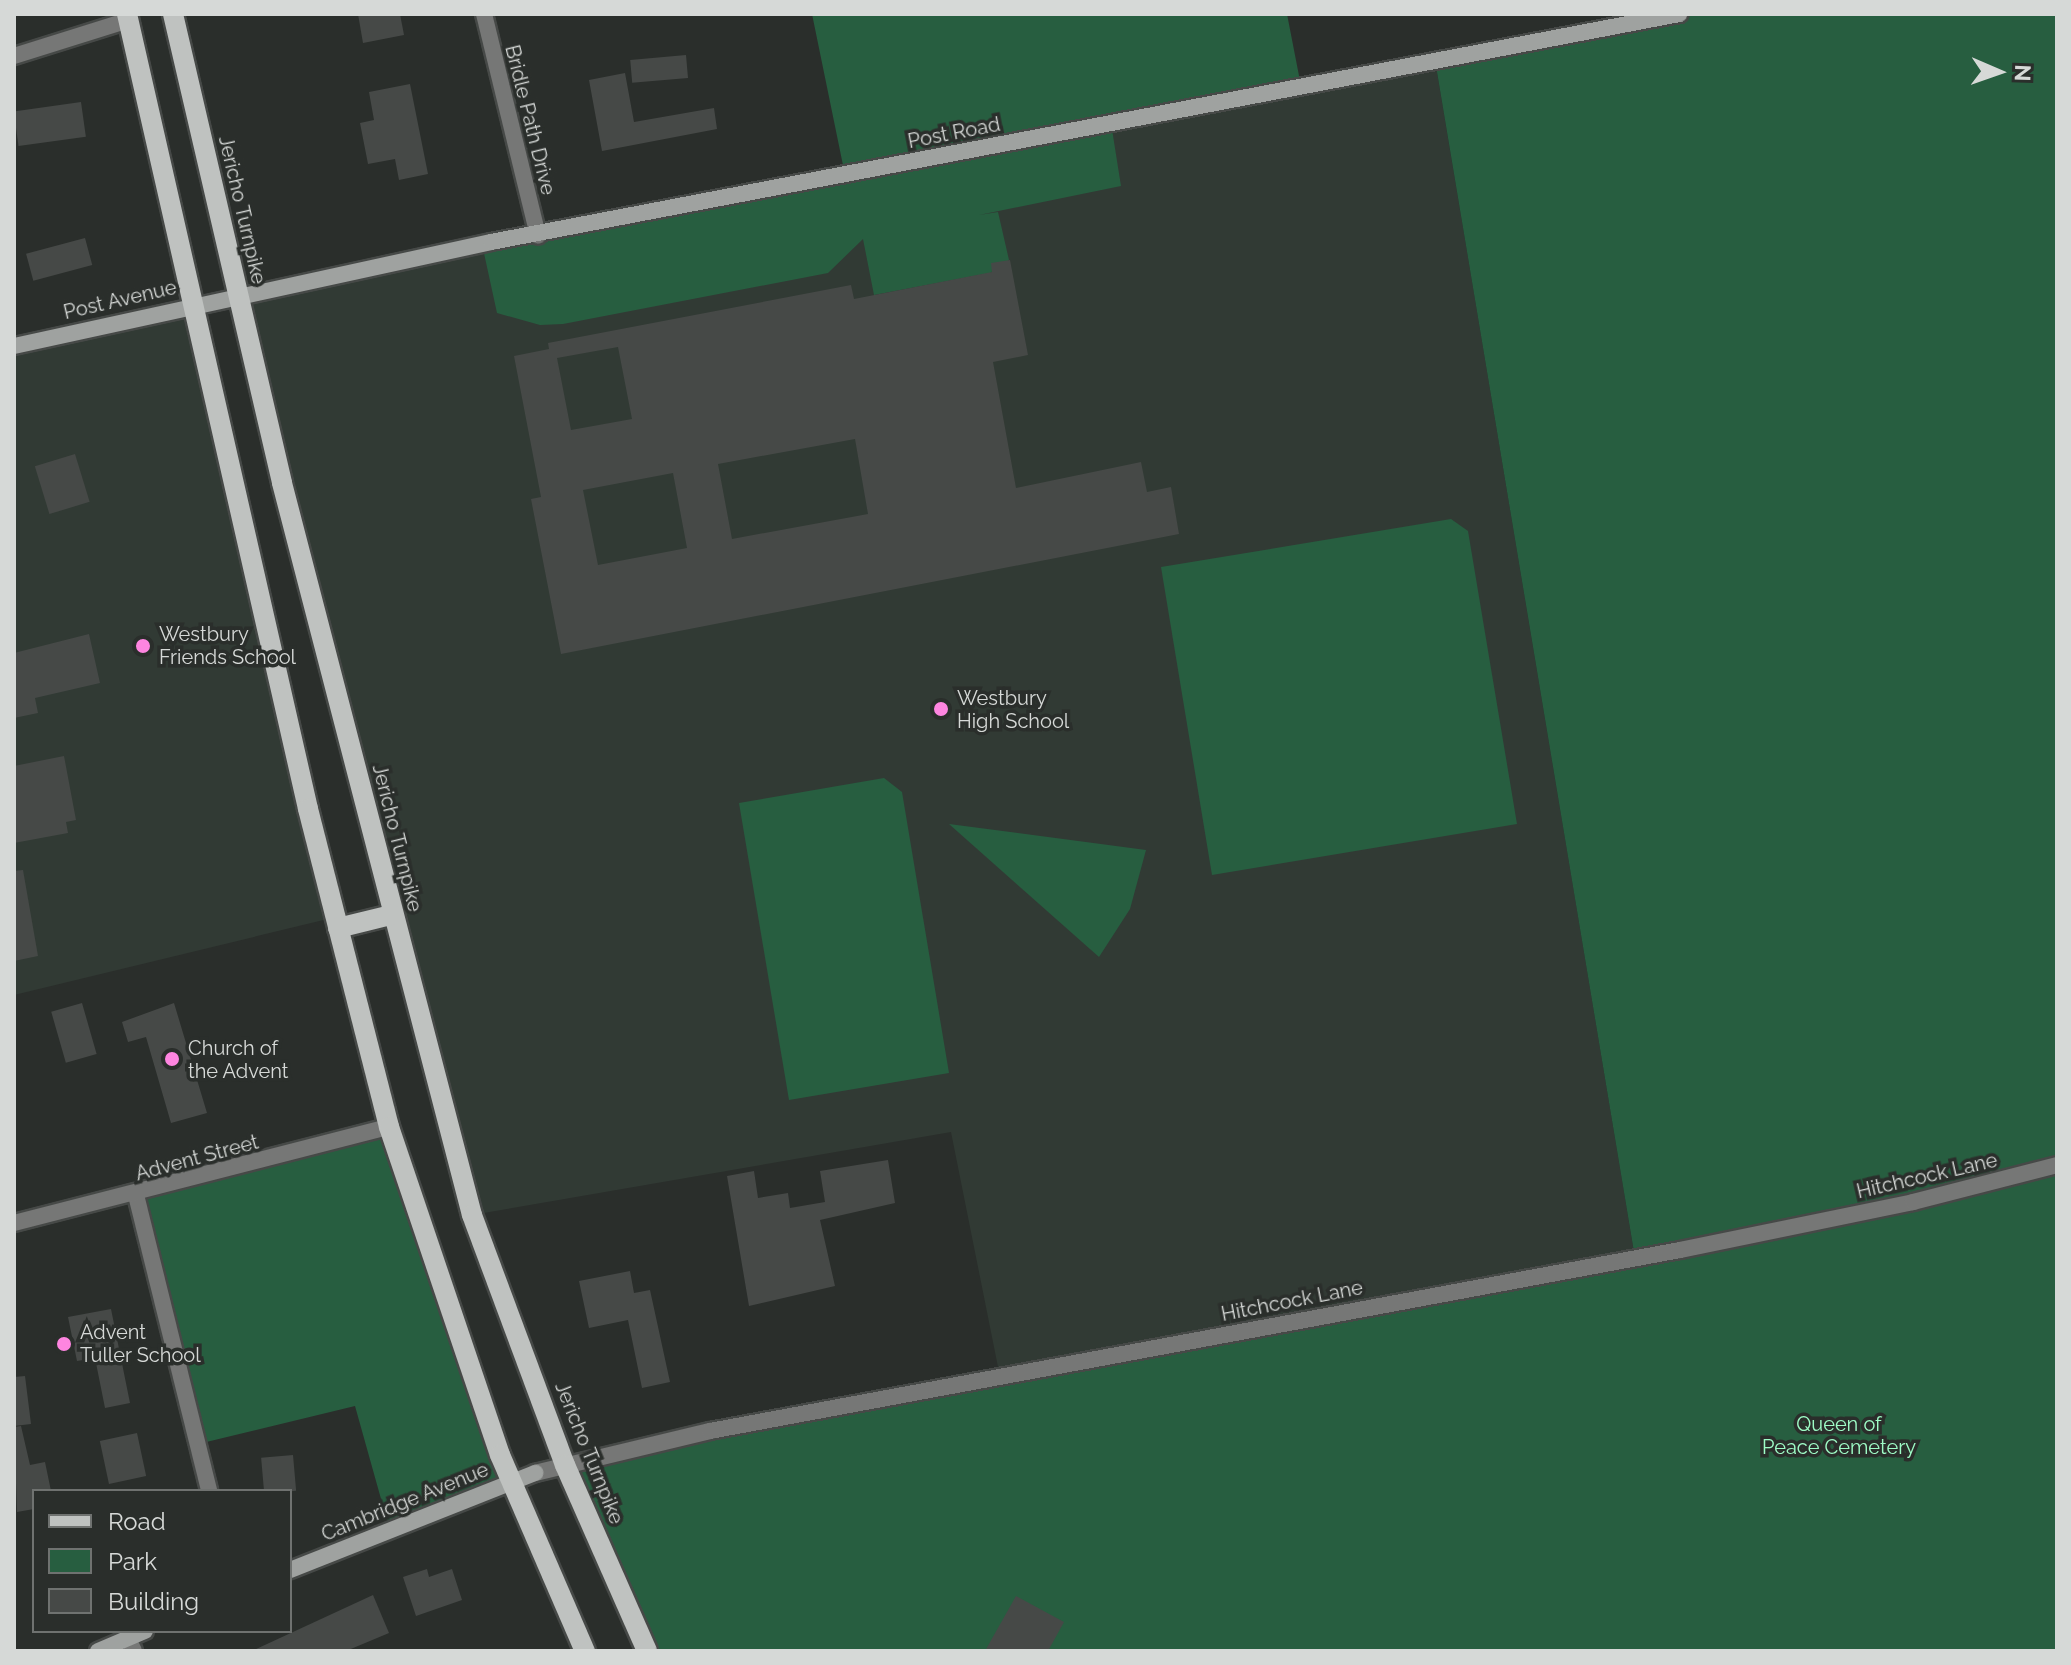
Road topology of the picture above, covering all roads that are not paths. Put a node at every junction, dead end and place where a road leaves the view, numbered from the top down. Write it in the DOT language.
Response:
graph roads {
  1 [pos="173,14"];
  2 [pos="484,14"];
  3 [pos="1679,14"];
  4 [pos="128,17"];
  5 [pos="14,56"];
  6 [pos="538,235"];
  7 [pos="237,296"];
  8 [pos="195,303"];
  9 [pos="14,346"];
  10 [pos="391,915"];
  11 [pos="338,928"];
  12 [pos="389,1127"];
  13 [pos="2057,1165"];
  14 [pos="136,1195"];
  15 [pos="14,1223"];
  16 [pos="565,1465"];
  17 [pos="535,1473"];
  18 [pos="510,1480"];
  19 [pos="209,1489"];
  20 [pos="292,1569"];
  21 [pos="131,1645"];
  22 [pos="98,1651"];
  23 [pos="585,1651"];
  24 [pos="647,1651"];
  1 -- 7 [label="main road, Jericho Turnpike"];
  2 -- 6 [label="street, Bridle Path Drive"];
  3 -- 6 [label="main road, Post Road"];
  4 -- 5 [label="street"];
  4 -- 8 [label="main road"];
  6 -- 7 [label="main road, Post Road"];
  7 -- 8 [label="main road, Post Avenue"];
  7 -- 10 [label="main road, Jericho Turnpike"];
  8 -- 9 [label="main road, Post Avenue"];
  8 -- 11 [label="main road"];
  10 -- 11 [label="main road"];
  10 -- 16 [label="main road, Jericho Turnpike"];
  11 -- 12 [label="main road"];
  12 -- 14 [label="street, Advent Street"];
  12 -- 18 [label="main road"];
  13 -- 16 [label="street, Hitchcock Lane"];
  14 -- 15 [label="street, Advent Street"];
  14 -- 19 [label="street"];
  16 -- 17 [label="street, Hitchcock Lane"];
  16 -- 24 [label="main road, Jericho Turnpike"];
  17 -- 18 [label="main road, Cambridge Avenue"];
  18 -- 20 [label="main road, Cambridge Avenue"];
  18 -- 23 [label="main road"];
  21 -- 22 [label="main road"];
}
